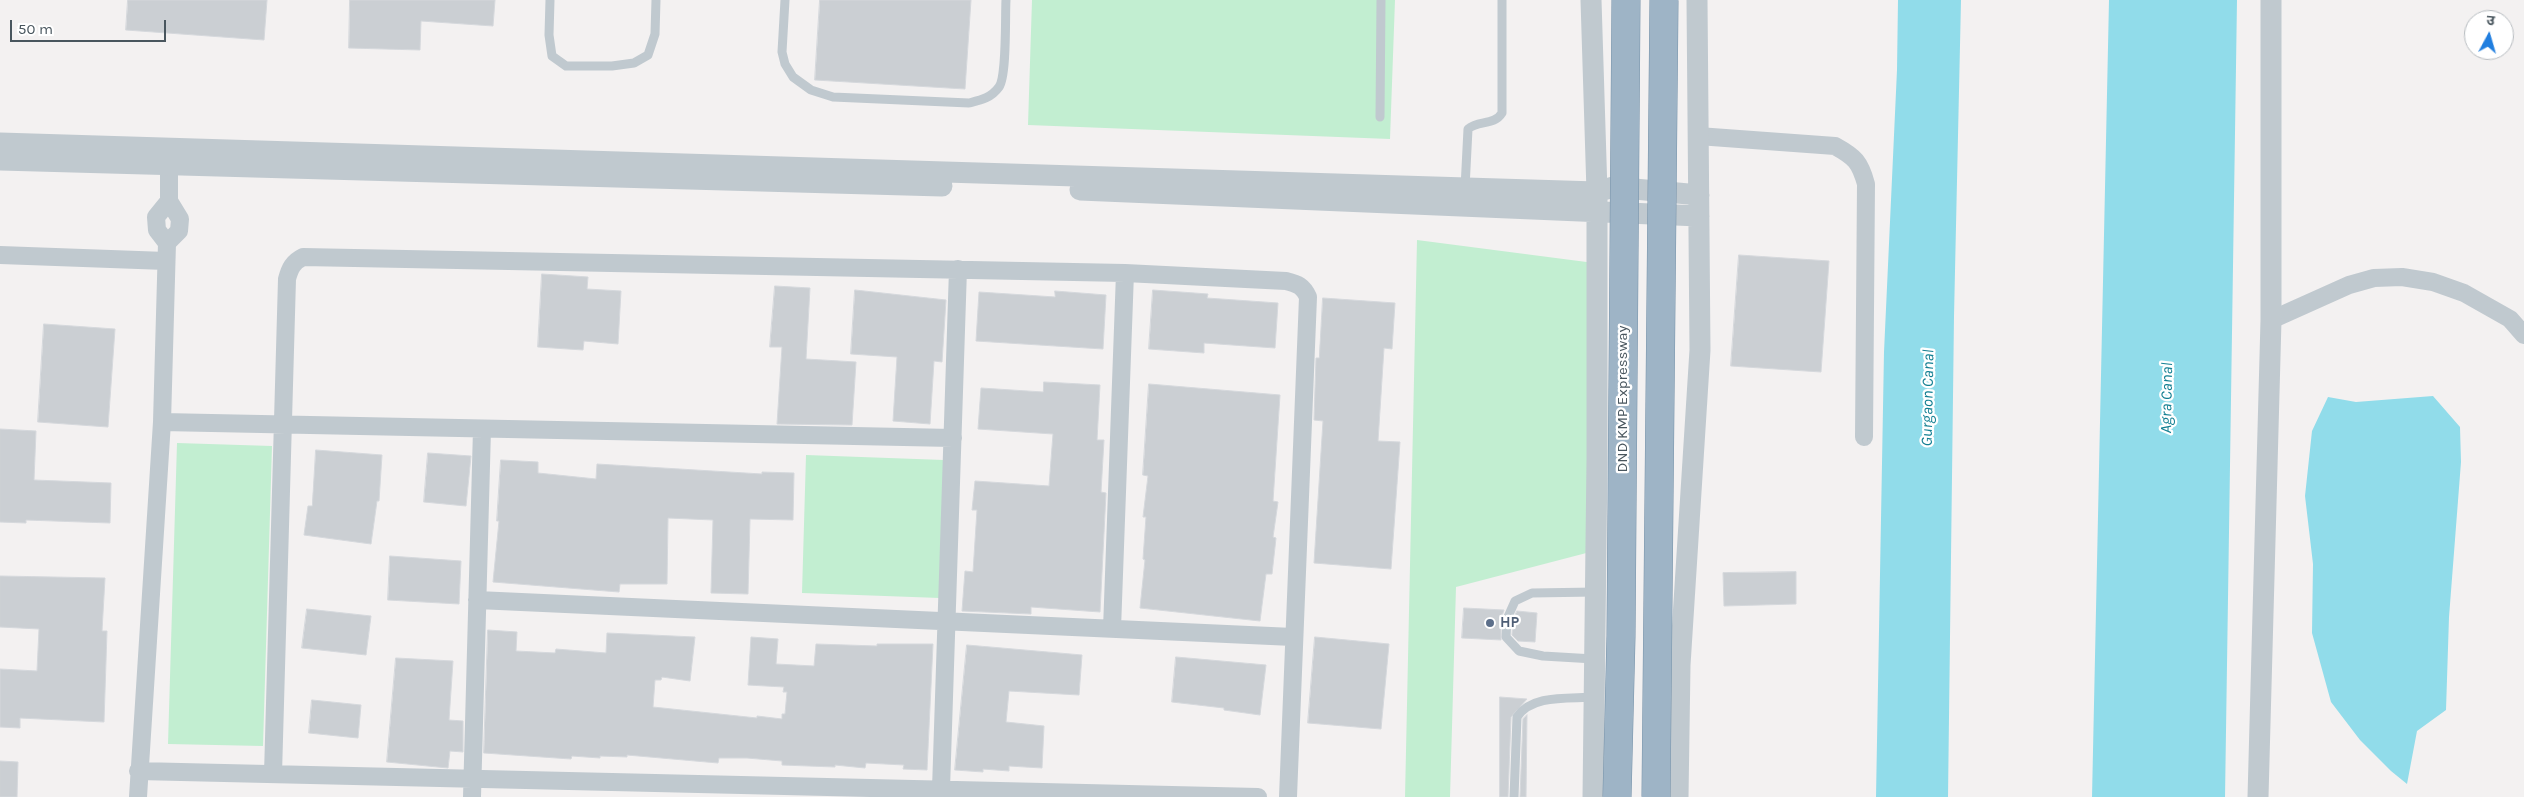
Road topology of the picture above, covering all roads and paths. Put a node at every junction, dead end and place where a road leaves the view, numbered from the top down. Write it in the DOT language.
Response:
graph roads {
  1 [pos="550,0"];
  2 [pos="656,0"];
  3 [pos="785,0"];
  4 [pos="1006,0"];
  5 [pos="1382,0"];
  6 [pos="1502,0"];
  7 [pos="1591,0"];
  8 [pos="1626,0"];
  9 [pos="1664,0"];
  10 [pos="1698,0"];
  11 [pos="2271,0"];
  12 [pos="1380,117"];
  13 [pos="1698,136"];
  14 [pos="0,143"];
  15 [pos="169,157"];
  16 [pos="0,160"];
  17 [pos="1465,188"];
  18 [pos="1597,201"];
  19 [pos="1699,205"];
  20 [pos="0,255"];
  21 [pos="166,261"];
  22 [pos="958,269"];
  23 [pos="1125,273"];
  24 [pos="2271,320"];
  25 [pos="2524,335"];
  26 [pos="162,422"];
  27 [pos="285,426"];
  28 [pos="482,429"];
  29 [pos="1864,437"];
  30 [pos="953,438"];
  31 [pos="1596,592"];
  32 [pos="477,600"];
  33 [pos="946,621"];
  34 [pos="1112,629"];
  35 [pos="1293,637"];
  36 [pos="1595,659"];
  37 [pos="1594,697"];
  38 [pos="138,771"];
  39 [pos="273,774"];
  40 [pos="473,778"];
  41 [pos="941,789"];
  42 [pos="678,790"];
  43 [pos="879,793"];
  44 [pos="1092,795"];
  45 [pos="138,797"];
  46 [pos="472,797"];
  47 [pos="1258,797"];
  48 [pos="1288,797"];
  49 [pos="1514,797"];
  50 [pos="1593,797"];
  51 [pos="1617,797"];
  52 [pos="1656,797"];
  53 [pos="1678,797"];
  54 [pos="2258,797"];
  1 -- 2 [label="lane"];
  3 -- 4 [label="lane"];
  5 -- 12 [label="lane"];
  6 -- 17 [label="lane"];
  7 -- 18 [label="street"];
  8 -- 51 [label="highway, DND KMP Expressway, bridge"];
  9 -- 52 [label="highway, bridge"];
  10 -- 13 [label="street"];
  11 -- 24 [label="street"];
  13 -- 19 [label="street"];
  13 -- 29 [label="street"];
  14 -- 15 [label="street"];
  15 -- 16 [label="street"];
  15 -- 17 [label="street"];
  15 -- 18 [label="street"];
  15 -- 21 [label="street"];
  17 -- 18 [label="street"];
  18 -- 19 [label="street"];
  18 -- 31 [label="street"];
  19 -- 53 [label="street"];
  20 -- 21 [label="street"];
  21 -- 26 [label="street"];
  22 -- 23 [label="street"];
  22 -- 27 [label="street"];
  22 -- 30 [label="street"];
  23 -- 34 [label="street"];
  23 -- 35 [label="street"];
  24 -- 25 [label="street"];
  24 -- 54 [label="street"];
  26 -- 27 [label="street"];
  26 -- 38 [label="street"];
  27 -- 28 [label="street"];
  27 -- 39 [label="street"];
  28 -- 30 [label="street"];
  28 -- 32 [label="street"];
  30 -- 33 [label="street"];
  31 -- 36 [label="street"];
  31 -- 36 [label="lane"];
  32 -- 33 [label="street"];
  32 -- 40 [label="street"];
  33 -- 34 [label="street"];
  33 -- 41 [label="street"];
  34 -- 35 [label="street"];
  35 -- 48 [label="street"];
  36 -- 37 [label="street"];
  37 -- 49 [label="lane"];
  37 -- 50 [label="street"];
  38 -- 39 [label="street"];
  38 -- 45 [label="street"];
  39 -- 40 [label="street"];
  40 -- 42 [label="street"];
  40 -- 46 [label="street"];
  41 -- 43 [label="street"];
  41 -- 44 [label="street"];
  42 -- 43 [label="street"];
  44 -- 47 [label="street"];
}
